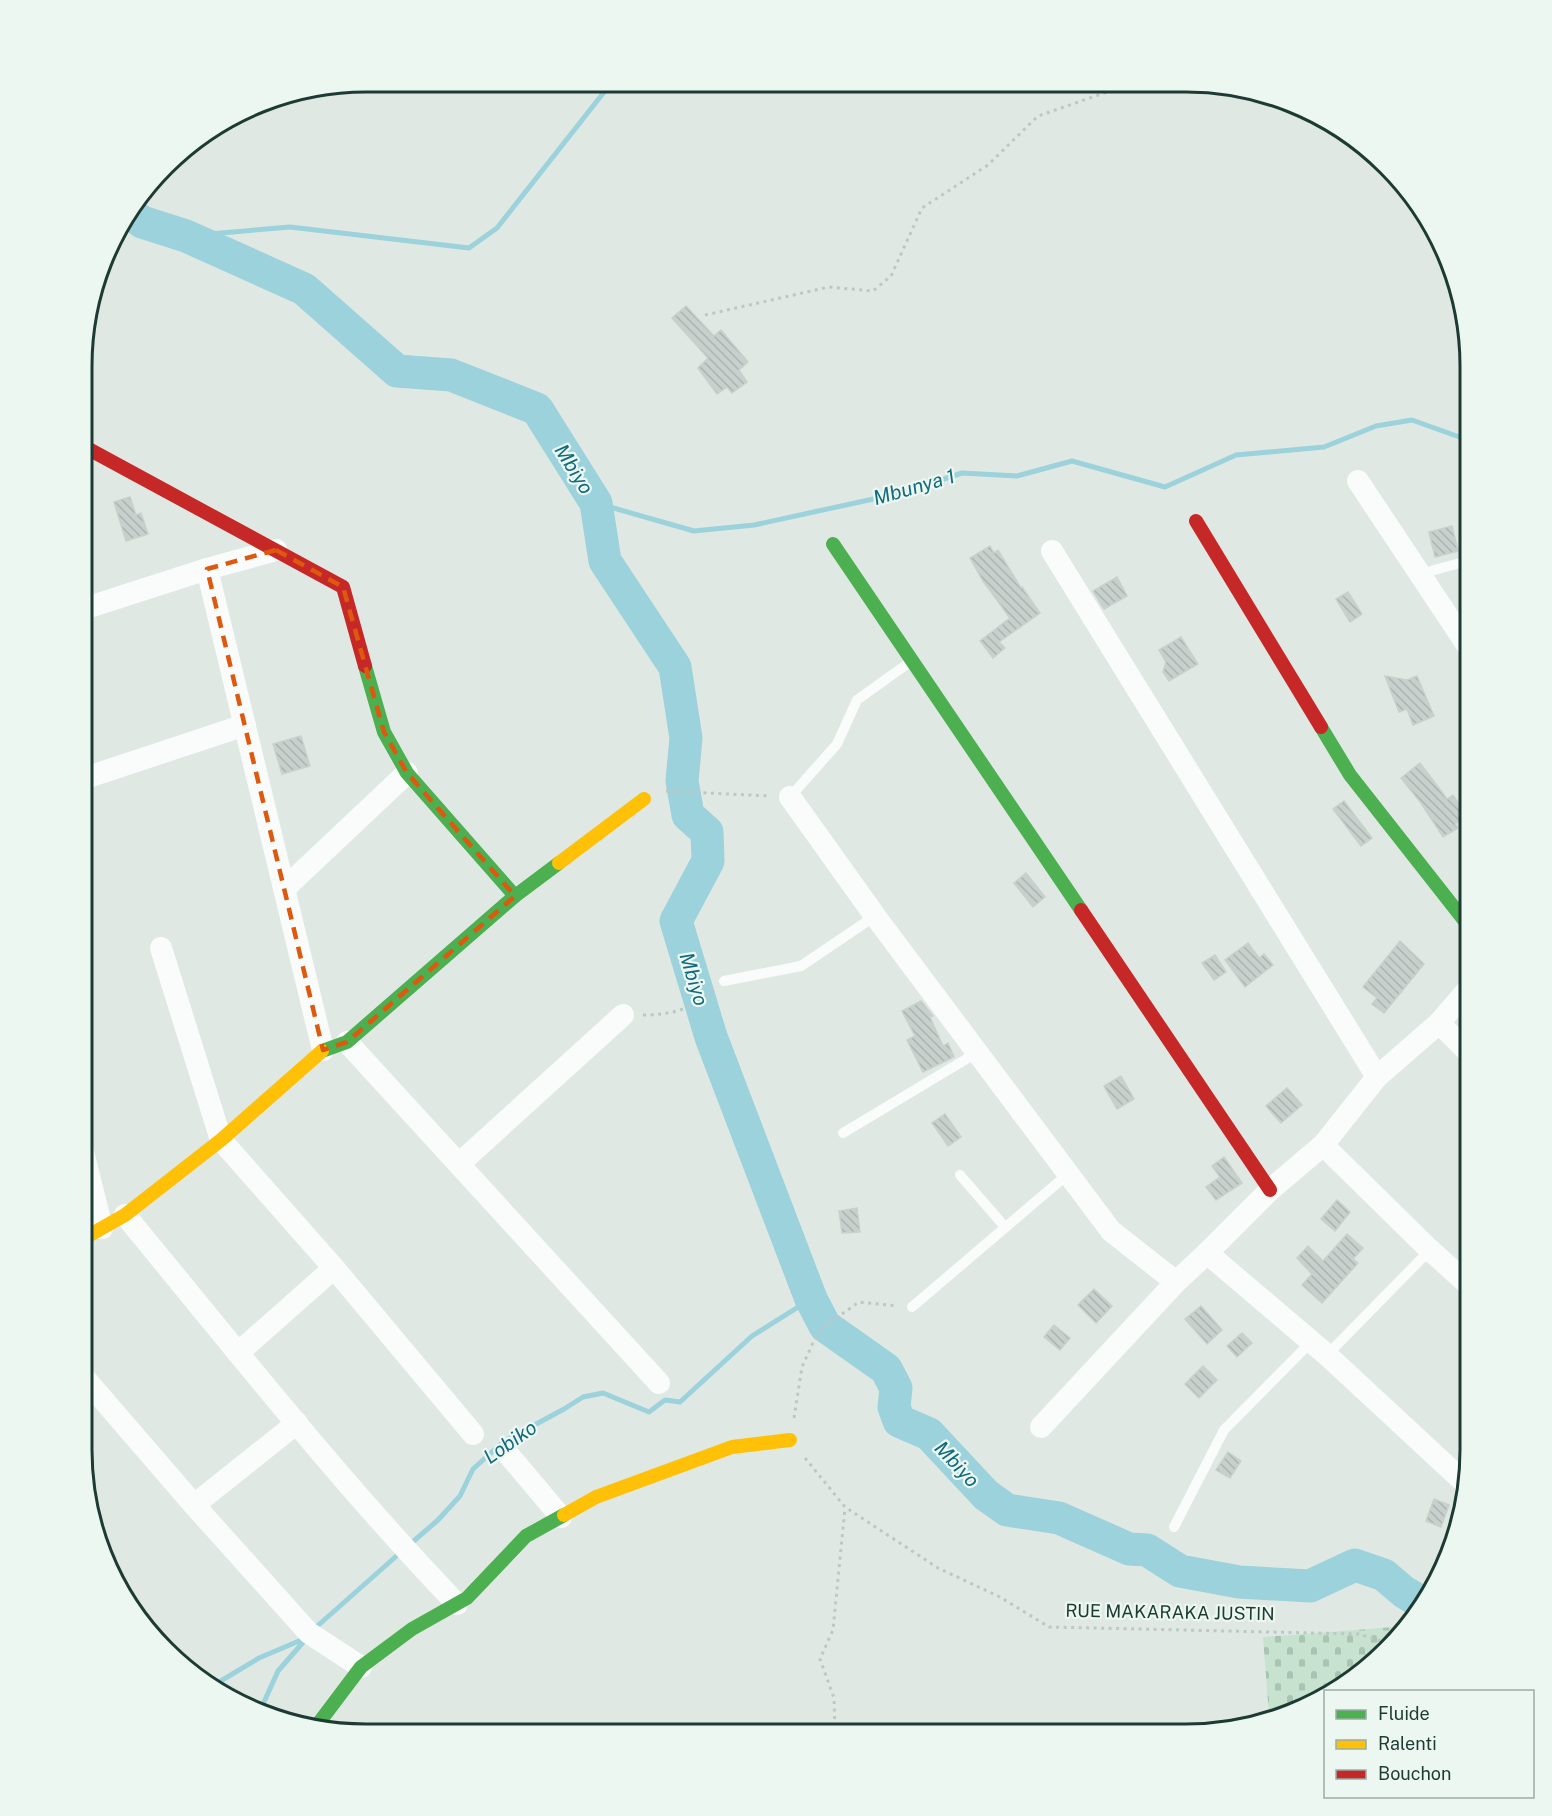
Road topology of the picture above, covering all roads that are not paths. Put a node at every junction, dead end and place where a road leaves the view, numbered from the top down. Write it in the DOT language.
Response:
graph roads {
  1 [pos="92,451"];
  2 [pos="1358,481"];
  3 [pos="1196,521"];
  4 [pos="833,544"];
  5 [pos="276,550"];
  6 [pos="1052,551"];
  7 [pos="1460,563"];
  8 [pos="207,569"];
  9 [pos="1420,574"];
  10 [pos="92,606"];
  11 [pos="1460,634"];
  12 [pos="912,660"];
  13 [pos="245,725"];
  14 [pos="407,773"];
  15 [pos="92,776"];
  16 [pos="790,797"];
  17 [pos="644,799"];
  18 [pos="284,889"];
  19 [pos="514,896"];
  20 [pos="1460,915"];
  21 [pos="875,916"];
  22 [pos="161,948"];
  23 [pos="724,981"];
  24 [pos="1460,999"];
  25 [pos="623,1015"];
  26 [pos="1439,1023"];
  27 [pos="347,1042"];
  28 [pos="1460,1044"];
  29 [pos="323,1050"];
  30 [pos="978,1052"];
  31 [pos="1377,1077"];
  32 [pos="843,1133"];
  33 [pos="221,1140"];
  34 [pos="1323,1145"];
  35 [pos="460,1163"];
  36 [pos="1068,1174"];
  37 [pos="960,1175"];
  38 [pos="92,1188"];
  39 [pos="1270,1190"];
  40 [pos="125,1215"];
  41 [pos="1005,1227"];
  42 [pos="102,1228"];
  43 [pos="92,1234"];
  44 [pos="1430,1250"];
  45 [pos="1207,1253"];
  46 [pos="334,1268"];
  47 [pos="1460,1277"];
  48 [pos="1176,1282"];
  49 [pos="912,1307"];
  50 [pos="1319,1348"];
  51 [pos="238,1353"];
  52 [pos="659,1383"];
  53 [pos="92,1387"];
  54 [pos="297,1423"];
  55 [pos="1041,1428"];
  56 [pos="473,1434"];
  57 [pos="790,1440"];
  58 [pos="508,1454"];
  59 [pos="1459,1478"];
  60 [pos="194,1505"];
  61 [pos="561,1517"];
  62 [pos="1174,1527"];
  63 [pos="457,1604"];
  64 [pos="361,1667"];
  65 [pos="321,1720"];
  1 -- 5 [label="street"];
  2 -- 9 [label="street"];
  3 -- 20 [label="street"];
  4 -- 12 [label="street"];
  5 -- 8 [label="street"];
  5 -- 14 [label="street"];
  6 -- 31 [label="street"];
  7 -- 9 [label="lane"];
  8 -- 10 [label="street"];
  8 -- 13 [label="street"];
  9 -- 11 [label="street"];
  12 -- 16 [label="lane"];
  12 -- 39 [label="street"];
  13 -- 15 [label="street"];
  13 -- 18 [label="street"];
  14 -- 18 [label="street"];
  14 -- 19 [label="street"];
  16 -- 21 [label="street"];
  17 -- 19 [label="street"];
  18 -- 29 [label="street"];
  19 -- 27 [label="street"];
  21 -- 23 [label="lane"];
  21 -- 30 [label="street"];
  22 -- 33 [label="street"];
  24 -- 26 [label="street"];
  25 -- 35 [label="street"];
  26 -- 28 [label="street"];
  26 -- 31 [label="street"];
  27 -- 29 [label="street"];
  27 -- 35 [label="street"];
  29 -- 33 [label="street"];
  30 -- 32 [label="lane"];
  30 -- 36 [label="street"];
  31 -- 34 [label="street"];
  33 -- 40 [label="street"];
  33 -- 46 [label="street"];
  34 -- 39 [label="street"];
  34 -- 44 [label="street"];
  35 -- 52 [label="street"];
  36 -- 41 [label="lane"];
  36 -- 48 [label="street"];
  37 -- 41 [label="lane"];
  38 -- 42 [label="street"];
  39 -- 45 [label="street"];
  40 -- 42 [label="street"];
  40 -- 51 [label="street"];
  41 -- 49 [label="lane"];
  42 -- 43 [label="street"];
  44 -- 47 [label="street"];
  44 -- 50 [label="lane"];
  45 -- 48 [label="street"];
  45 -- 50 [label="street"];
  46 -- 51 [label="street"];
  46 -- 56 [label="street"];
  48 -- 55 [label="street"];
  50 -- 59 [label="street"];
  50 -- 62 [label="lane"];
  51 -- 54 [label="street"];
  53 -- 60 [label="street"];
  54 -- 60 [label="street"];
  54 -- 63 [label="street"];
  57 -- 61 [label="street"];
  58 -- 61 [label="street"];
  60 -- 64 [label="street"];
  61 -- 63 [label="street"];
  63 -- 64 [label="street"];
  64 -- 65 [label="street"];
}
